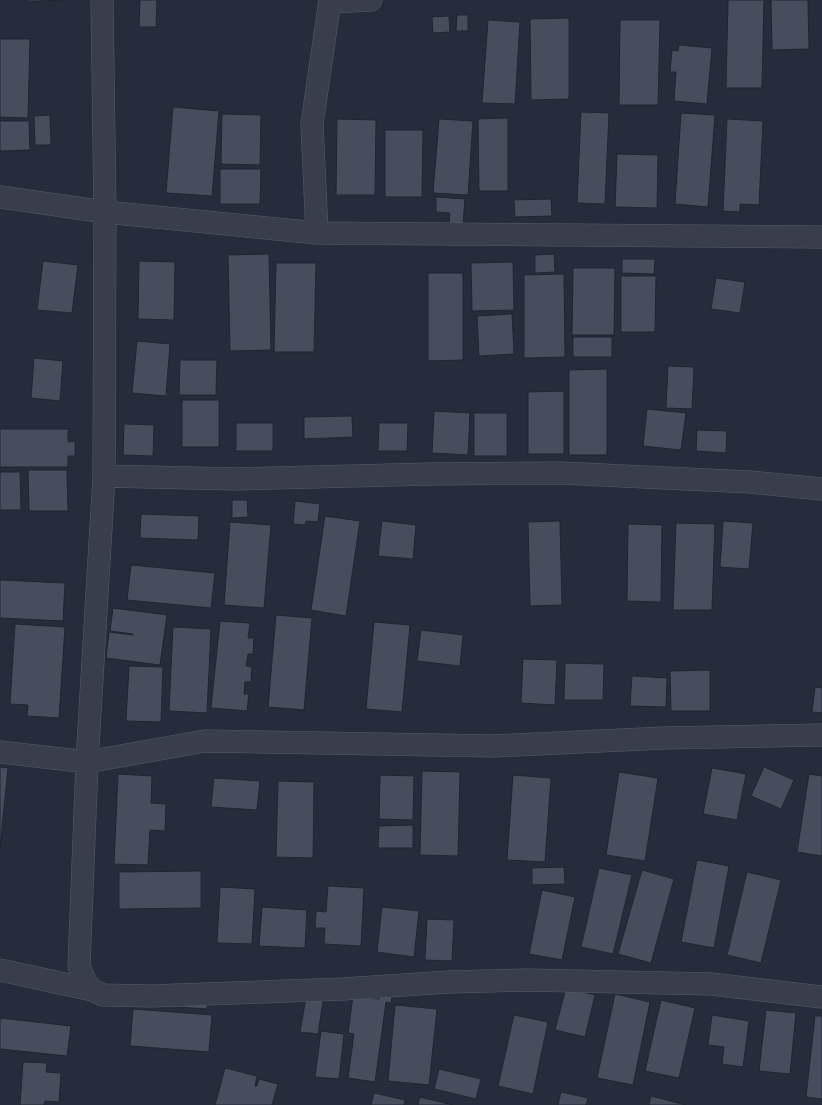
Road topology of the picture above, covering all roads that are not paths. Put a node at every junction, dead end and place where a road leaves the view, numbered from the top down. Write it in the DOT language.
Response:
graph roads {
  1 [pos="102,0"];
  2 [pos="371,0"];
  3 [pos="330,1"];
  4 [pos="0,196"];
  5 [pos="105,212"];
  6 [pos="317,233"];
  7 [pos="822,237"];
  8 [pos="104,476"];
  9 [pos="822,489"];
  10 [pos="822,735"];
  11 [pos="0,752"];
  12 [pos="86,762"];
  13 [pos="0,970"];
  14 [pos="92,990"];
  15 [pos="822,997"];
  1 -- 5 [label="street"];
  2 -- 3 [label="street"];
  3 -- 6 [label="street"];
  4 -- 5 [label="street"];
  5 -- 6 [label="street"];
  5 -- 8 [label="street"];
  6 -- 7 [label="street"];
  8 -- 9 [label="street"];
  8 -- 12 [label="street"];
  10 -- 12 [label="street"];
  11 -- 12 [label="street"];
  12 -- 14 [label="street"];
  13 -- 14 [label="street"];
  14 -- 15 [label="street"];
}
